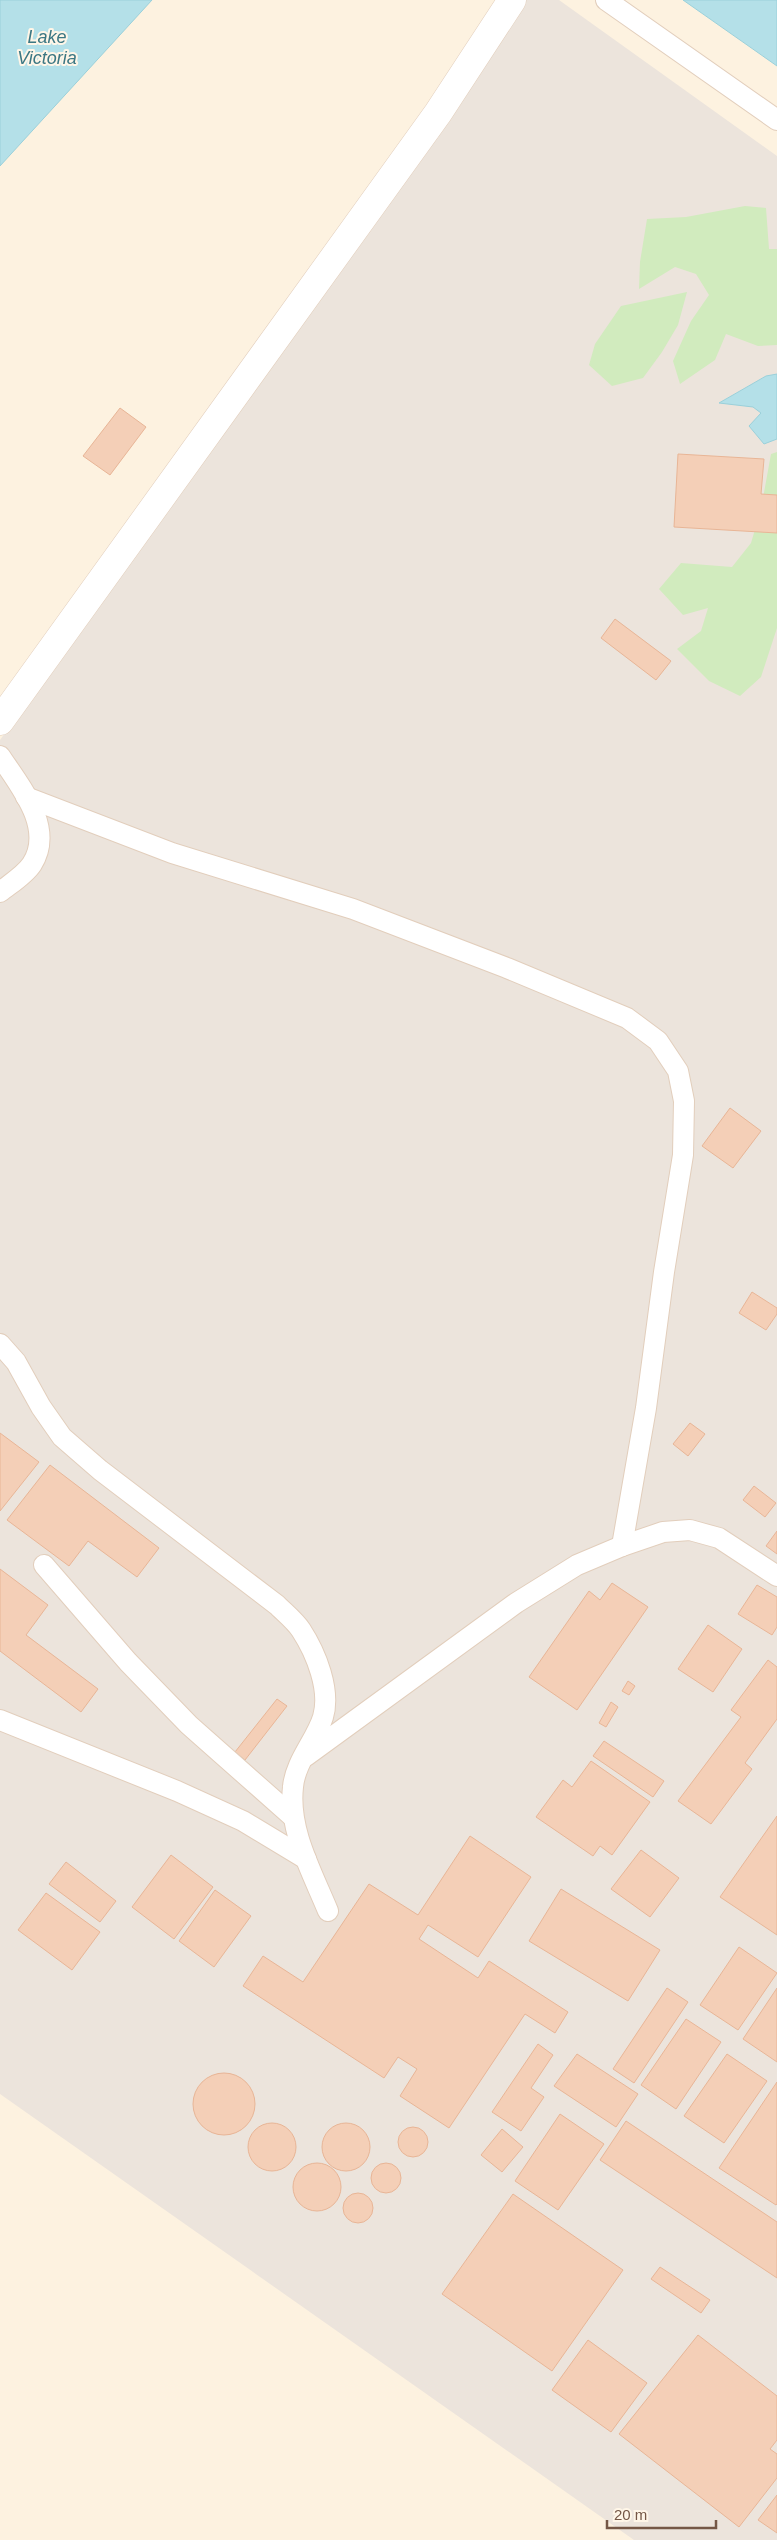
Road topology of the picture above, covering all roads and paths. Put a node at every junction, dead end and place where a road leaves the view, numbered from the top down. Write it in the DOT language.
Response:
graph roads {
  1 [pos="512,0"];
  2 [pos="606,0"];
  3 [pos="777,120"];
  4 [pos="0,721"];
  5 [pos="0,756"];
  6 [pos="26,798"];
  7 [pos="0,892"];
  8 [pos="0,1344"];
  9 [pos="622,1546"];
  10 [pos="44,1565"];
  11 [pos="777,1576"];
  12 [pos="0,1720"];
  13 [pos="304,1757"];
  14 [pos="293,1817"];
  15 [pos="306,1859"];
  16 [pos="328,1911"];
  1 -- 4 [label="street"];
  2 -- 3 [label="lane"];
  5 -- 6 [label="lane"];
  6 -- 7 [label="lane"];
  6 -- 9 [label="lane"];
  8 -- 13 [label="lane"];
  9 -- 11 [label="lane"];
  9 -- 13 [label="lane"];
  10 -- 14 [label="lane"];
  12 -- 15 [label="lane"];
  13 -- 14 [label="lane"];
  14 -- 15 [label="lane"];
  15 -- 16 [label="lane"];
}
